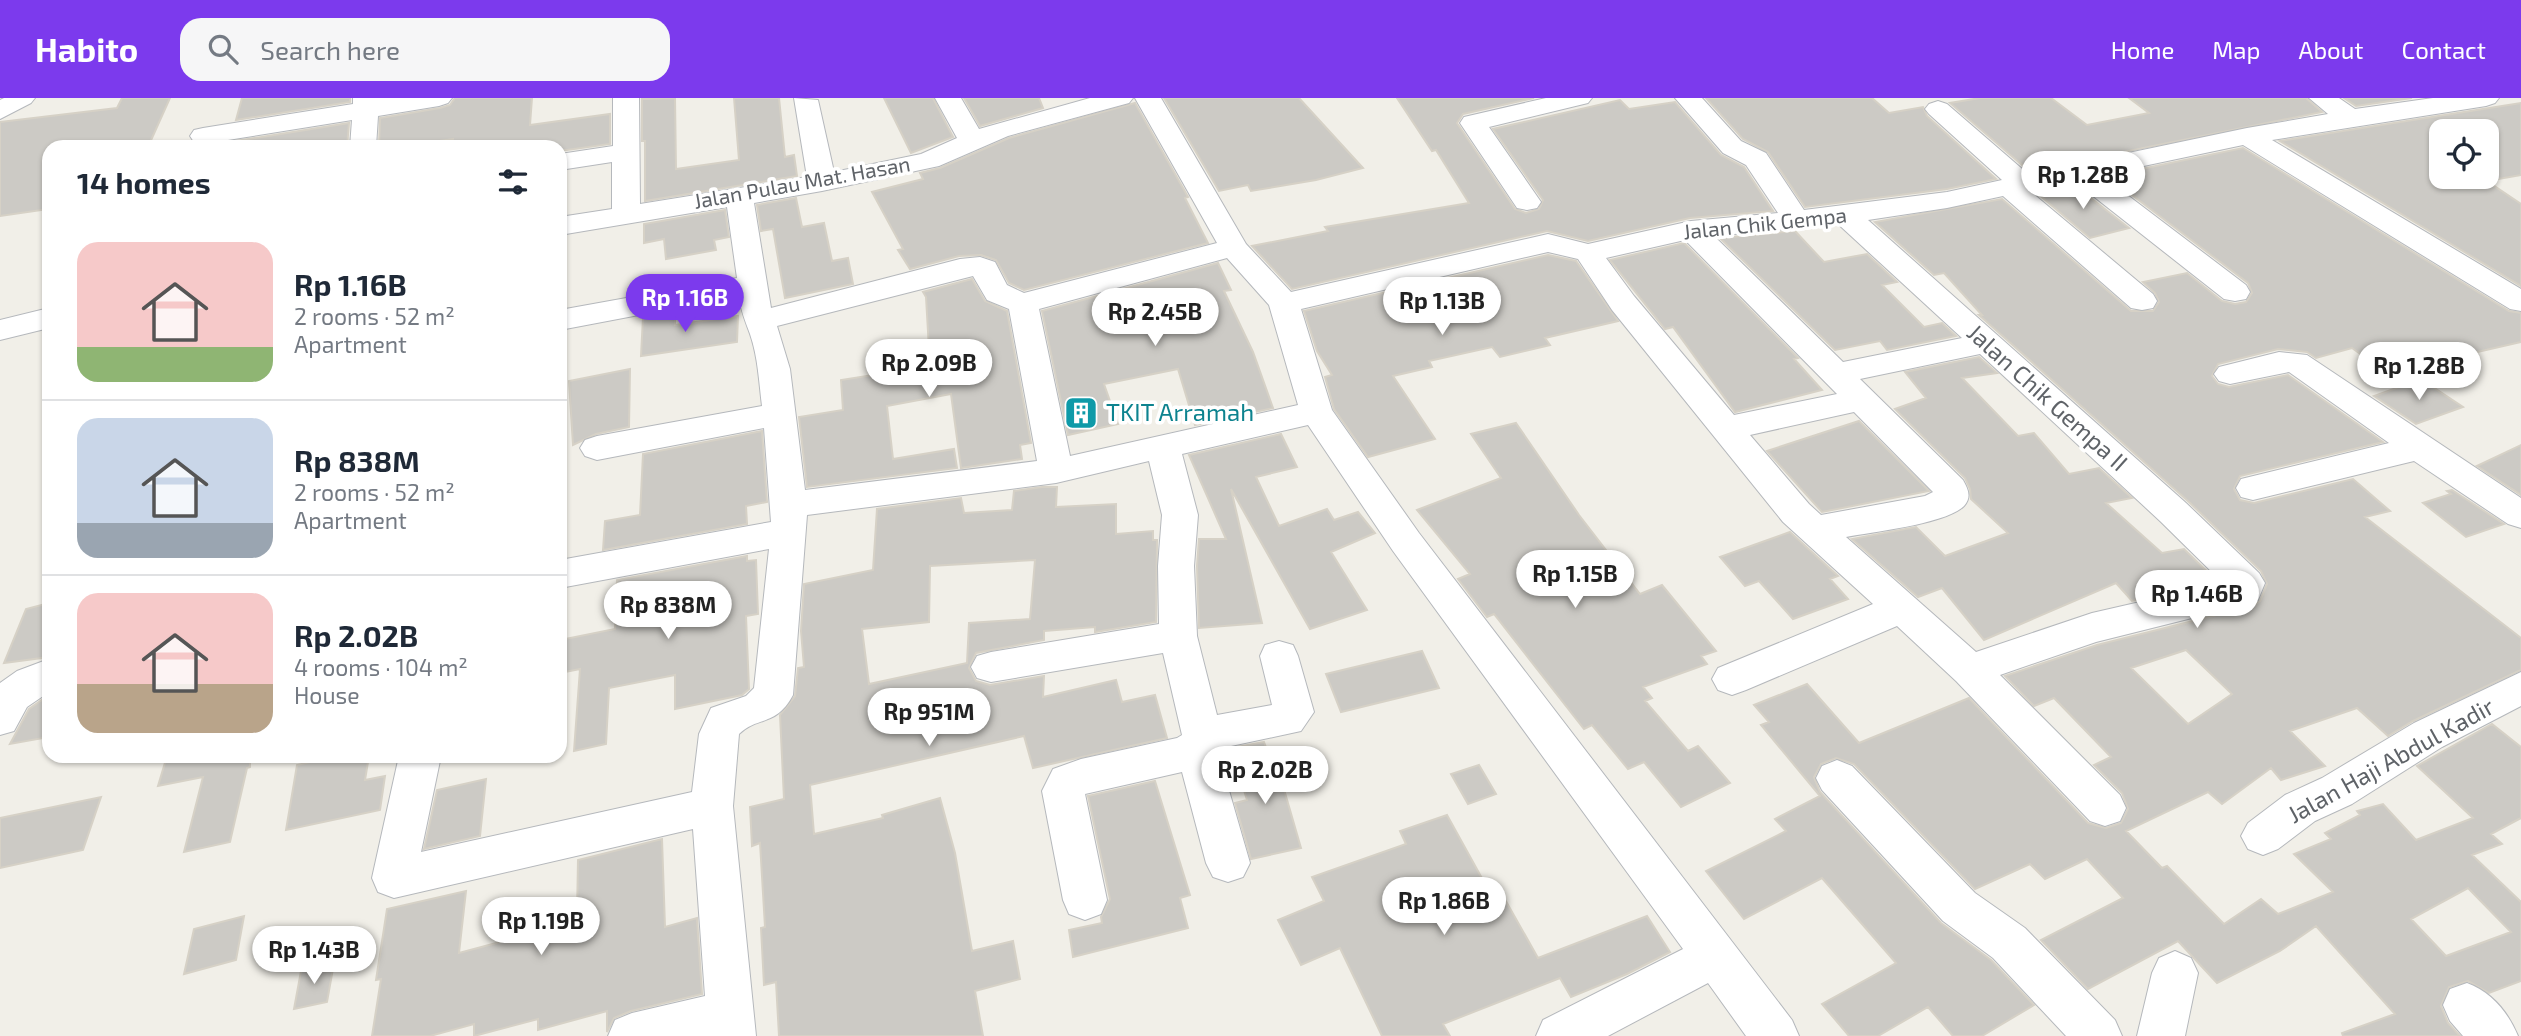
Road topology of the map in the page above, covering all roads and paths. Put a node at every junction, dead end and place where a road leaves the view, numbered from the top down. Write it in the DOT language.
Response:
graph roads {
  1 [pos="22,98"];
  2 [pos="439,98"];
  3 [pos="626,98"];
  4 [pos="948,98"];
  5 [pos="1120,98"];
  6 [pos="1148,98"];
  7 [pos="1578,98"];
  8 [pos="1688,98"];
  9 [pos="2322,98"];
  10 [pos="2486,98"];
  11 [pos="805,100"];
  12 [pos="364,105"];
  13 [pos="1938,109"];
  14 [pos="0,111"];
  15 [pos="2350,118"];
  16 [pos="203,136"];
  17 [pos="2248,136"];
  18 [pos="363,140"];
  19 [pos="973,142"];
  20 [pos="624,152"];
  21 [pos="567,161"];
  22 [pos="2079,172"];
  23 [pos="822,183"];
  24 [pos="2017,187"];
  25 [pos="739,196"];
  26 [pos="1527,202"];
  27 [pos="626,214"];
  28 [pos="1845,215"];
  29 [pos="1797,219"];
  30 [pos="567,225"];
  31 [pos="1691,230"];
  32 [pos="1234,248"];
  33 [pos="1588,253"];
  34 [pos="2235,292"];
  35 [pos="2142,301"];
  36 [pos="2520,301"];
  37 [pos="755,303"];
  38 [pos="1284,303"];
  39 [pos="1023,304"];
  40 [pos="567,319"];
  41 [pos="42,320"];
  42 [pos="0,330"];
  43 [pos="1986,343"];
  44 [pos="1836,374"];
  45 [pos="2230,374"];
  46 [pos="1861,399"];
  47 [pos="1316,412"];
  48 [pos="780,414"];
  49 [pos="1727,428"];
  50 [pos="1163,447"];
  51 [pos="597,448"];
  52 [pos="2419,448"];
  53 [pos="1056,471"];
  54 [pos="2253,488"];
  55 [pos="2521,515"];
  56 [pos="789,519"];
  57 [pos="1813,530"];
  58 [pos="567,572"];
  59 [pos="1900,609"];
  60 [pos="1178,636"];
  61 [pos="1279,656"];
  62 [pos="991,667"];
  63 [pos="1970,670"];
  64 [pos="42,678"];
  65 [pos="1732,679"];
  66 [pos="2521,688"];
  67 [pos="0,719"];
  68 [pos="1199,741"];
  69 [pos="419,763"];
  70 [pos="1838,778"];
  71 [pos="712,806"];
  72 [pos="2105,808"];
  73 [pos="2263,836"];
  74 [pos="1228,863"];
  75 [pos="1085,900"];
  76 [pos="1714,956"];
  77 [pos="2175,973"];
  78 [pos="731,1025"];
  79 [pos="632,1036"];
  80 [pos="1560,1036"];
  81 [pos="1775,1036"];
  82 [pos="2098,1036"];
  83 [pos="2161,1036"];
  1 -- 14 [label="street"];
  2 -- 12 [label="street"];
  3 -- 20 [label="street"];
  4 -- 19 [label="street"];
  5 -- 19 [label="street, Jalan Pulau Mat. Hasan"];
  6 -- 32 [label="street"];
  7 -- 26 [label="street"];
  8 -- 29 [label="street"];
  9 -- 15 [label="street"];
  10 -- 15 [label="street, Jalan Chik Gempa"];
  11 -- 23 [label="street"];
  12 -- 16 [label="street"];
  12 -- 18 [label="street"];
  13 -- 24 [label="street"];
  15 -- 17 [label="street, Jalan Chik Gempa"];
  17 -- 22 [label="street, Jalan Chik Gempa"];
  17 -- 36 [label="street"];
  19 -- 23 [label="street, Jalan Pulau Mat. Hasan"];
  20 -- 21 [label="street"];
  20 -- 27 [label="street"];
  22 -- 24 [label="street, Jalan Chik Gempa"];
  22 -- 34 [label="street"];
  23 -- 25 [label="street, Jalan Pulau Mat. Hasan"];
  24 -- 28 [label="street, Jalan Chik Gempa"];
  24 -- 35 [label="street"];
  25 -- 27 [label="street, Jalan Pulau Mat. Hasan"];
  25 -- 37 [label="street"];
  27 -- 30 [label="street, Jalan Pulau Mat. Hasan"];
  28 -- 29 [label="street, Jalan Chik Gempa"];
  28 -- 43 [label="street, Jalan Chik Gempa II"];
  29 -- 31 [label="street, Jalan Chik Gempa"];
  31 -- 33 [label="street, Jalan Chik Gempa"];
  31 -- 44 [label="street"];
  32 -- 38 [label="street"];
  32 -- 39 [label="street"];
  33 -- 38 [label="street, Jalan Chik Gempa"];
  33 -- 49 [label="street"];
  37 -- 39 [label="street"];
  37 -- 40 [label="street"];
  37 -- 48 [label="street"];
  38 -- 47 [label="street"];
  39 -- 53 [label="street"];
  41 -- 42 [label="street"];
  43 -- 44 [label="street"];
  43 -- 63 [label="street, Jalan Chik Gempa II"];
  44 -- 46 [label="street"];
  45 -- 52 [label="street"];
  46 -- 49 [label="street"];
  46 -- 57 [label="street"];
  47 -- 50 [label="street"];
  47 -- 76 [label="street"];
  48 -- 51 [label="street"];
  48 -- 56 [label="street"];
  49 -- 57 [label="street"];
  50 -- 53 [label="street"];
  50 -- 60 [label="street"];
  52 -- 54 [label="street"];
  52 -- 55 [label="street"];
  53 -- 56 [label="street"];
  56 -- 58 [label="street"];
  56 -- 71 [label="street"];
  57 -- 59 [label="street"];
  59 -- 63 [label="street"];
  59 -- 65 [label="street"];
  60 -- 62 [label="street"];
  60 -- 68 [label="street"];
  61 -- 68 [label="street"];
  63 -- 72 [label="street"];
  64 -- 67 [label="street"];
  66 -- 73 [label="street, Jalan Haji Abdul Kadir"];
  68 -- 74 [label="street"];
  68 -- 75 [label="street"];
  69 -- 71 [label="street"];
  70 -- 82 [label="street"];
  71 -- 78 [label="street"];
  76 -- 80 [label="street"];
  76 -- 81 [label="street"];
  77 -- 83 [label="street"];
  78 -- 79 [label="street"];
}
